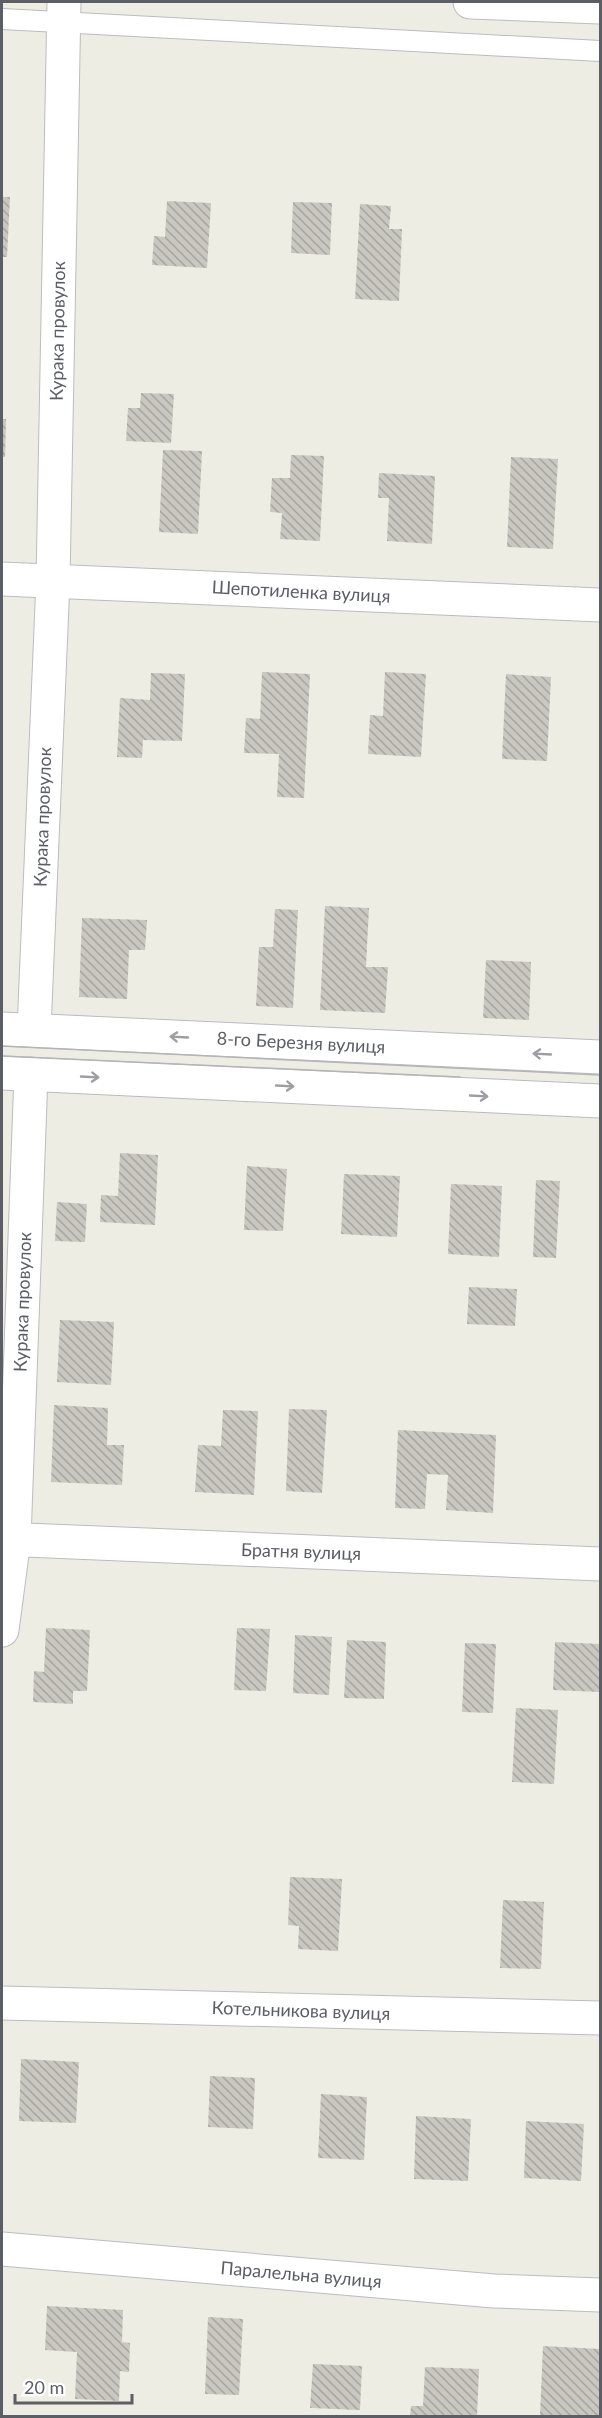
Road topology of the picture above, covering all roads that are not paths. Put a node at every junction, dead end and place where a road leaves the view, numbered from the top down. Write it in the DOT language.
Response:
graph roads {
  1 [pos="470,2"];
  2 [pos="600,7"];
  3 [pos="64,12"];
  4 [pos="2,19"];
  5 [pos="600,51"];
  6 [pos="2,579"];
  7 [pos="52,581"];
  8 [pos="600,605"];
  9 [pos="2,1029"];
  10 [pos="34,1030"];
  11 [pos="600,1057"];
  12 [pos="16,1074"];
  13 [pos="600,1101"];
  14 [pos="8,1539"];
  15 [pos="600,1564"];
  16 [pos="2,1630"];
  17 [pos="2,2003"];
  18 [pos="600,2018"];
  19 [pos="2,2249"];
  20 [pos="600,2295"];
  1 -- 2 [label="street"];
  3 -- 4 [label="lane"];
  3 -- 5 [label="lane"];
  3 -- 7 [label="street, Курака провулок"];
  6 -- 7 [label="street, Шепотиленка вулиця"];
  7 -- 8 [label="street, Шепотиленка вулиця"];
  7 -- 10 [label="street, Курака провулок"];
  9 -- 10 [label="street, 8-го Березня вулиця"];
  11 -- 10 [label="street, 8-го Березня вулиця, one-way"];
  10 -- 12 [label="street, Курака провулок"];
  12 -- 13 [label="street, one-way"];
  12 -- 14 [label="street, Курака провулок"];
  14 -- 15 [label="street, Братня вулиця"];
  14 -- 16 [label="street, Курака провулок"];
  17 -- 18 [label="street, Котельникова вулиця"];
  19 -- 20 [label="street, Паралельна вулиця"];
}
